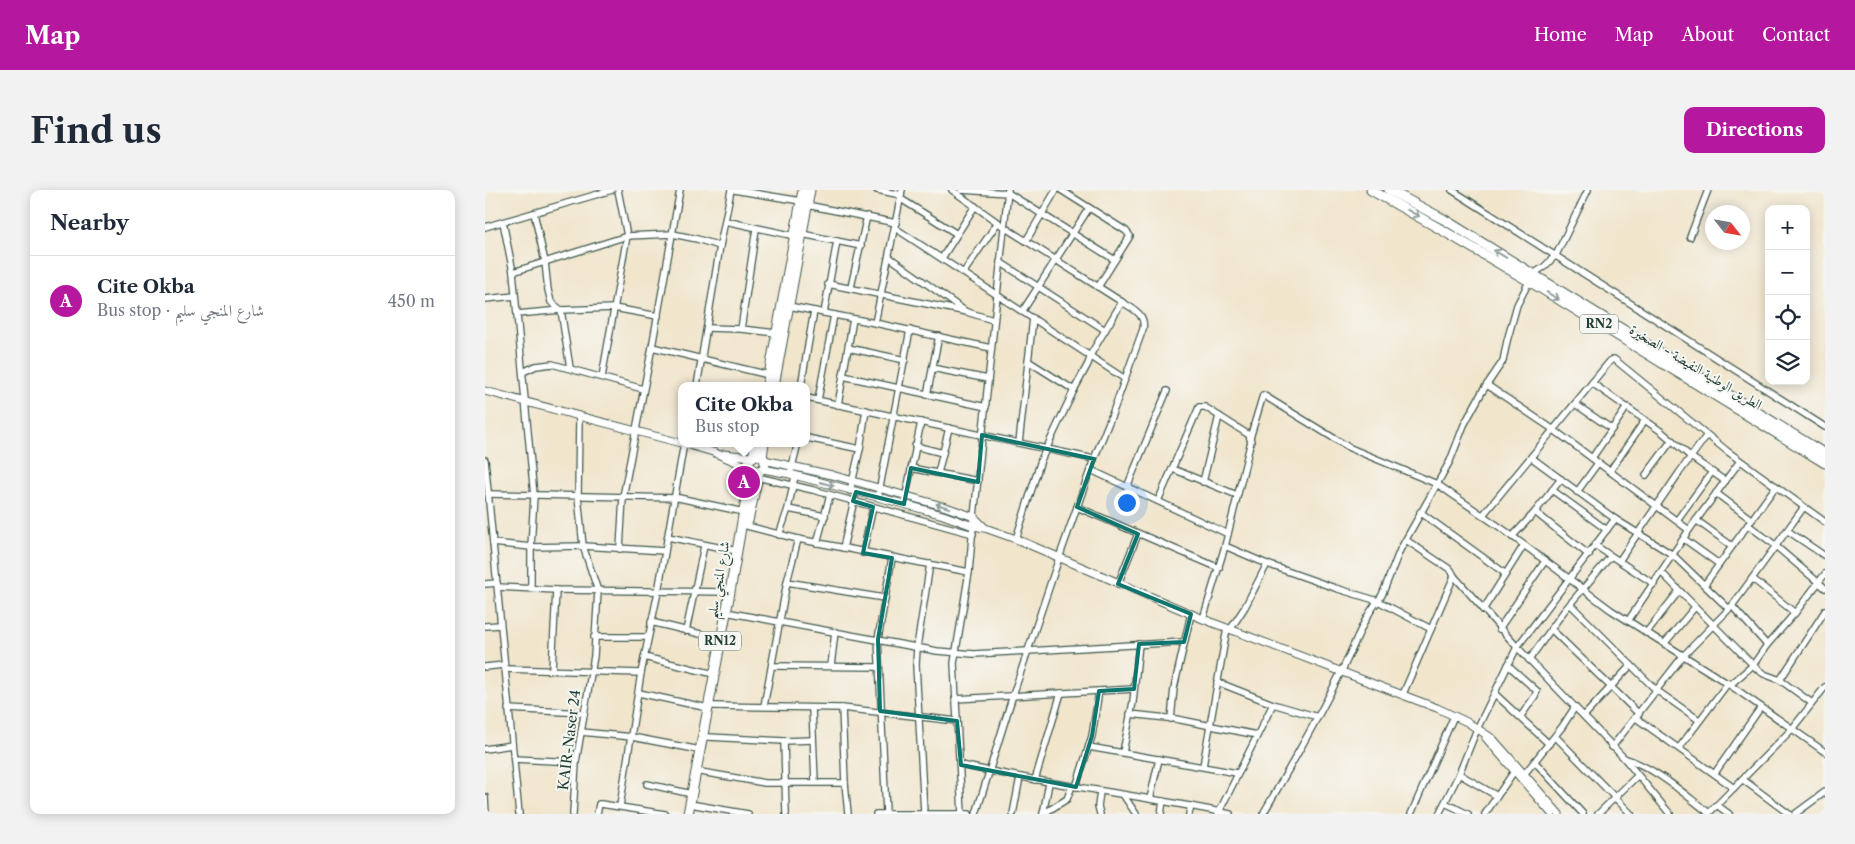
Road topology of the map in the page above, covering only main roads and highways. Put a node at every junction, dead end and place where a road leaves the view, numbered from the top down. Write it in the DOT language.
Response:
graph roads {
  1 [pos="803,190"];
  2 [pos="810,190"];
  3 [pos="1371,190"];
  4 [pos="1389,190"];
  5 [pos="804,203"];
  6 [pos="799,235"];
  7 [pos="1531,277"];
  8 [pos="1673,365"];
  9 [pos="768,382"];
  10 [pos="775,382"];
  11 [pos="756,447"];
  12 [pos="763,447"];
  13 [pos="1825,454"];
  14 [pos="1825,463"];
  15 [pos="757,465"];
  16 [pos="710,707"];
  17 [pos="695,810"];
  18 [pos="688,814"];
  1 -- 5 [label="main road"];
  2 -- 5 [label="main road"];
  3 -- 7 [label="main road, الطريق الوطنية النفيضة - الصخيرة / RN2, one-way"];
  7 -- 4 [label="main road, الطريق الوطنية النفيضة - الصخيرة / RN2, one-way"];
  5 -- 6 [label="main road"];
  6 -- 9 [label="main road"];
  6 -- 10 [label="main road"];
  7 -- 8 [label="main road, الطريق الوطنية النفيضة - الصخيرة / RN2"];
  8 -- 13 [label="main road, الطريق الوطنية النفيضة - الصخيرة / RN2"];
  8 -- 14 [label="main road, الطريق الوطنية النفيضة - الصخيرة / RN2"];
  11 -- 15 [label="main road, شارع المنجي سليم / RN12"];
  12 -- 15 [label="main road, شارع المنجي سليم / RN12"];
  15 -- 16 [label="main road, شارع المنجي سليم / RN12"];
  15 -- 16 [label="main road, شارع المنجي سليم / RN12"];
  16 -- 17 [label="main road, شارع المنجي سليم / RN12"];
  16 -- 18 [label="main road, شارع المنجي سليم / RN12"];
}
